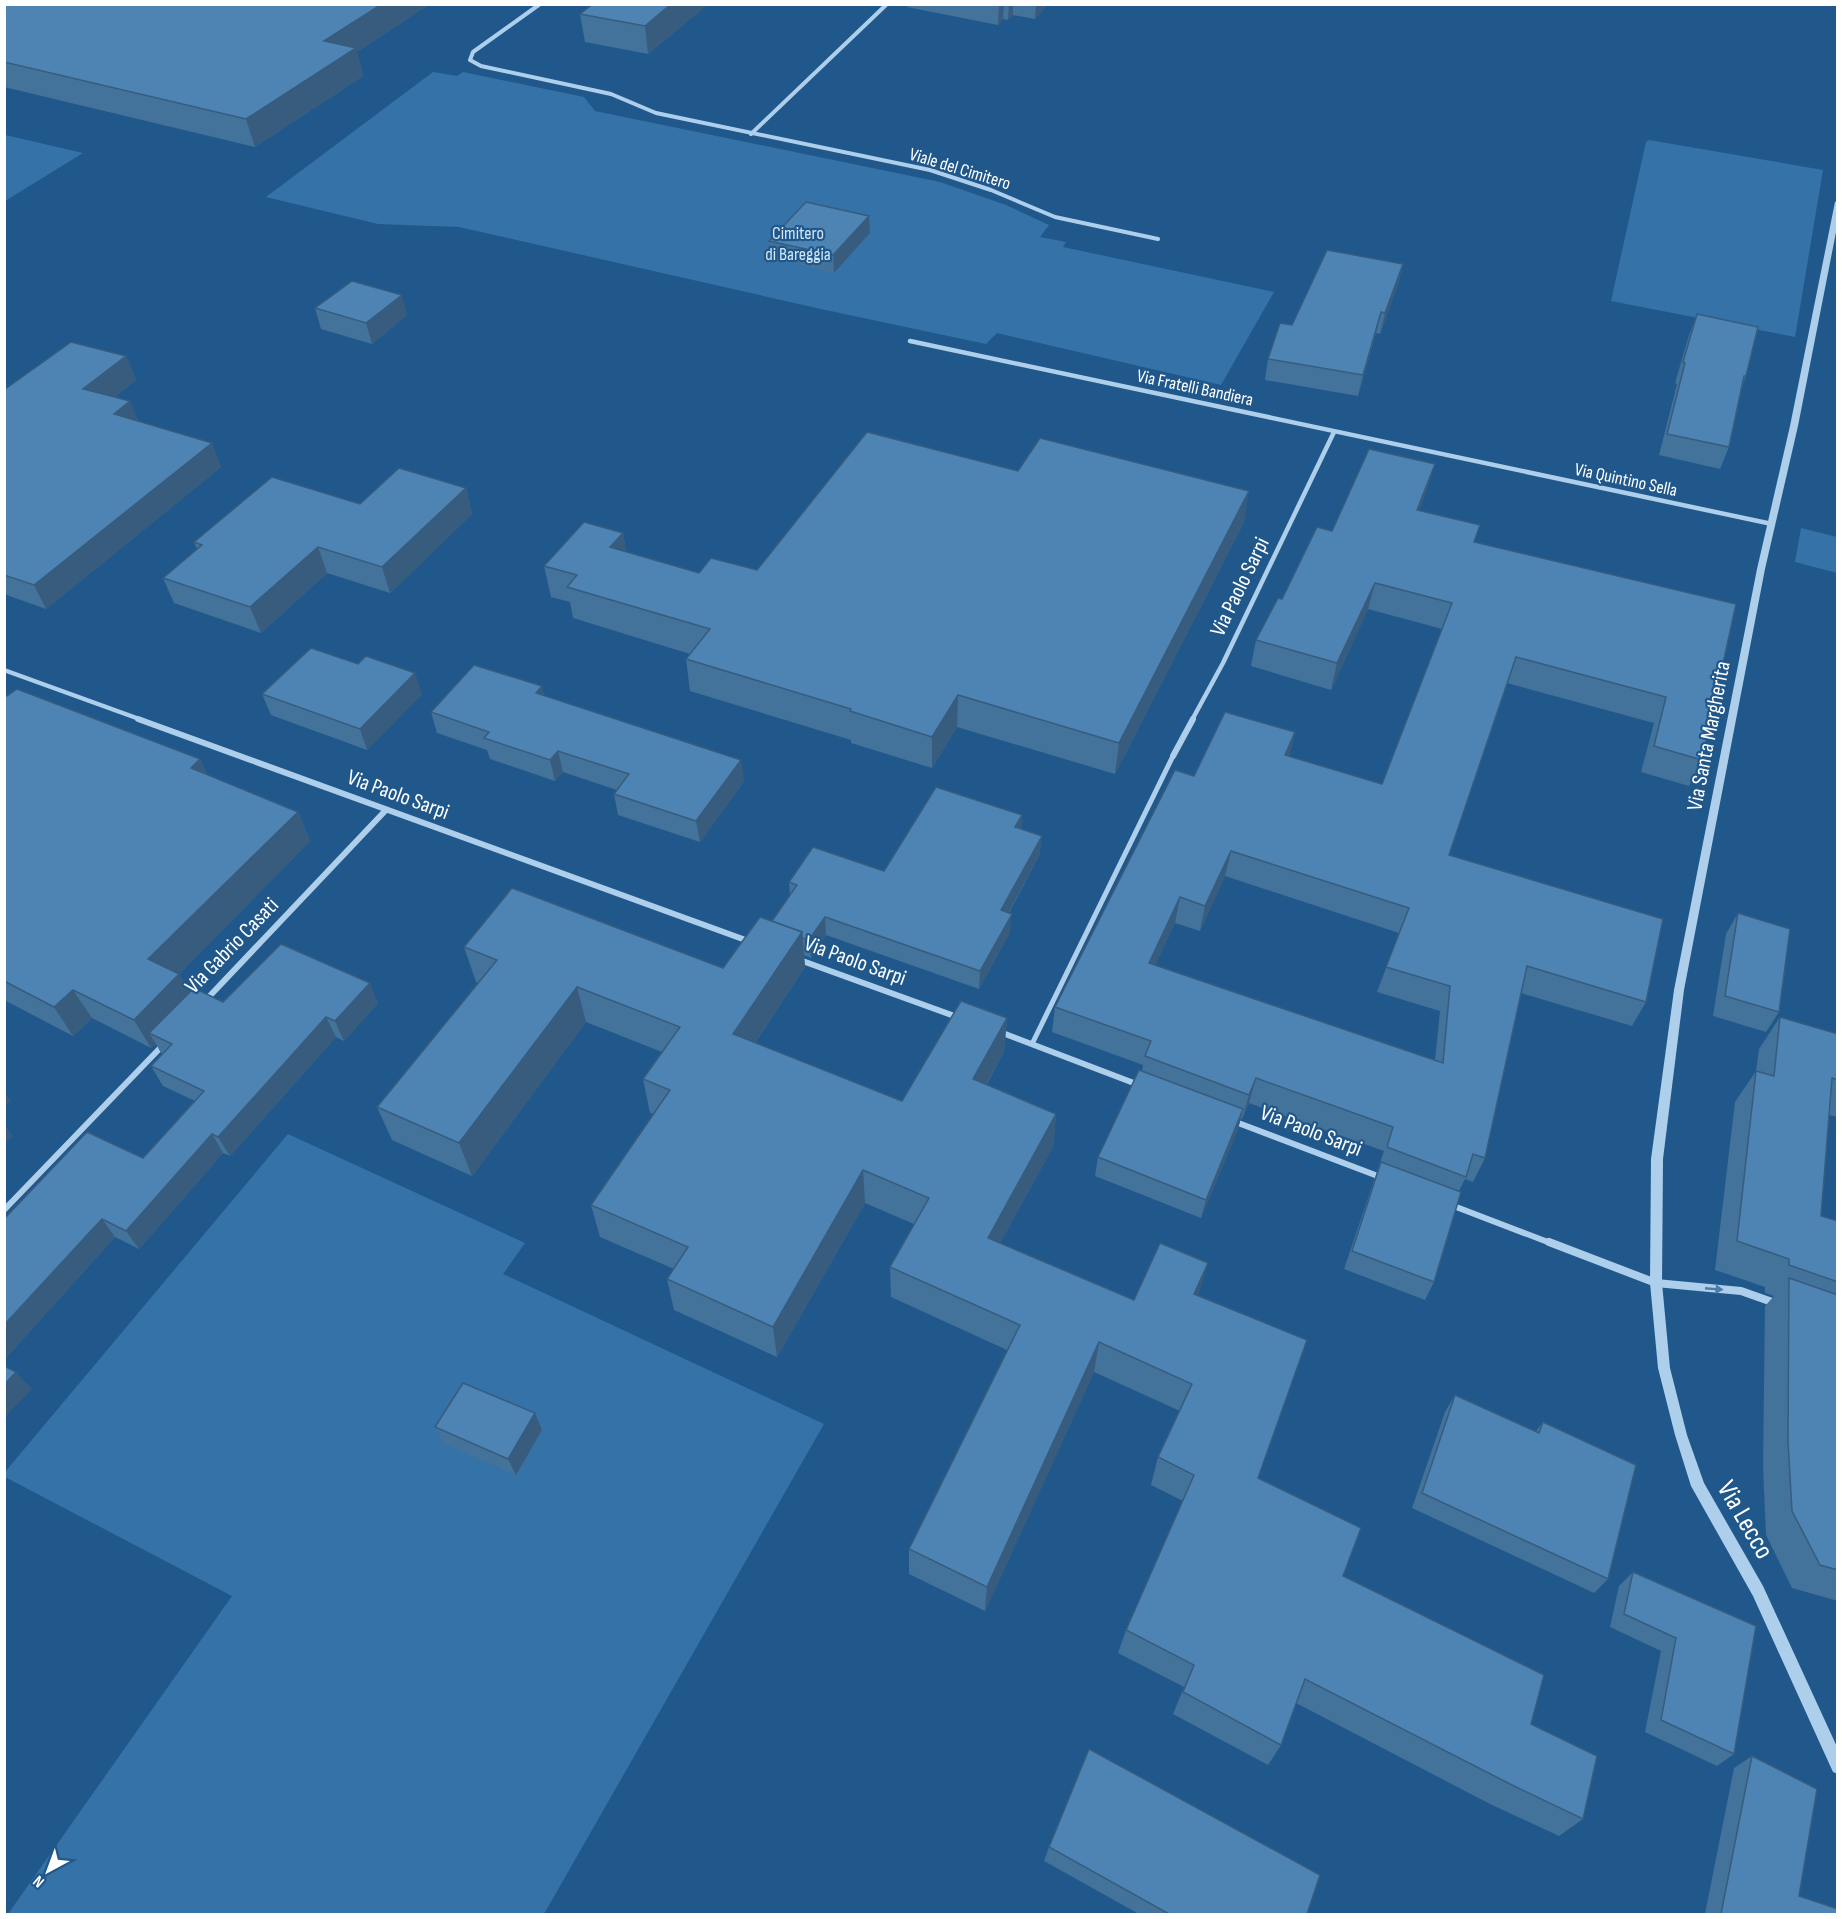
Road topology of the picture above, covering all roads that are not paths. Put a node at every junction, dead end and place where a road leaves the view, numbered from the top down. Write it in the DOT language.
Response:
graph roads {
  1 [pos="540,4"];
  2 [pos="887,4"];
  3 [pos="751,134"];
  4 [pos="1838,202"];
  5 [pos="1158,239"];
  6 [pos="910,341"];
  7 [pos="1334,432"];
  8 [pos="1475,462"];
  9 [pos="1772,524"];
  10 [pos="4,670"];
  11 [pos="1173,756"];
  12 [pos="385,810"];
  13 [pos="763,946"];
  14 [pos="785,955"];
  15 [pos="202,1004"];
  16 [pos="965,1019"];
  17 [pos="987,1028"];
  18 [pos="169,1038"];
  19 [pos="1032,1044"];
  20 [pos="1144,1087"];
  21 [pos="1222,1117"];
  22 [pos="1390,1181"];
  23 [pos="1446,1202"];
  24 [pos="4,1210"];
  25 [pos="1656,1283"];
  26 [pos="1784,1306"];
  27 [pos="1838,1767"];
  1 -- 3 [label="street, Viale del Cimitero"];
  2 -- 3 [label="street"];
  3 -- 5 [label="street, Viale del Cimitero"];
  4 -- 9 [label="street, Via Santa Margherita"];
  6 -- 7 [label="street, Via Fratelli Bandiera"];
  7 -- 8 [label="street, Via Fratelli Bandiera"];
  7 -- 11 [label="street, Via Paolo Sarpi"];
  8 -- 9 [label="street, Via Quintino Sella"];
  9 -- 25 [label="street, Via Santa Margherita"];
  10 -- 12 [label="street, Via Paolo Sarpi"];
  11 -- 19 [label="street"];
  12 -- 13 [label="street, Via Paolo Sarpi"];
  12 -- 15 [label="street, Via Gabrio Casati"];
  14 -- 16 [label="street, Via Paolo Sarpi"];
  17 -- 19 [label="street"];
  18 -- 24 [label="street"];
  19 -- 20 [label="street"];
  21 -- 22 [label="street, Via Paolo Sarpi"];
  23 -- 25 [label="street"];
  25 -- 26 [label="street, one-way"];
  25 -- 27 [label="street, Via Lecco"];
}
